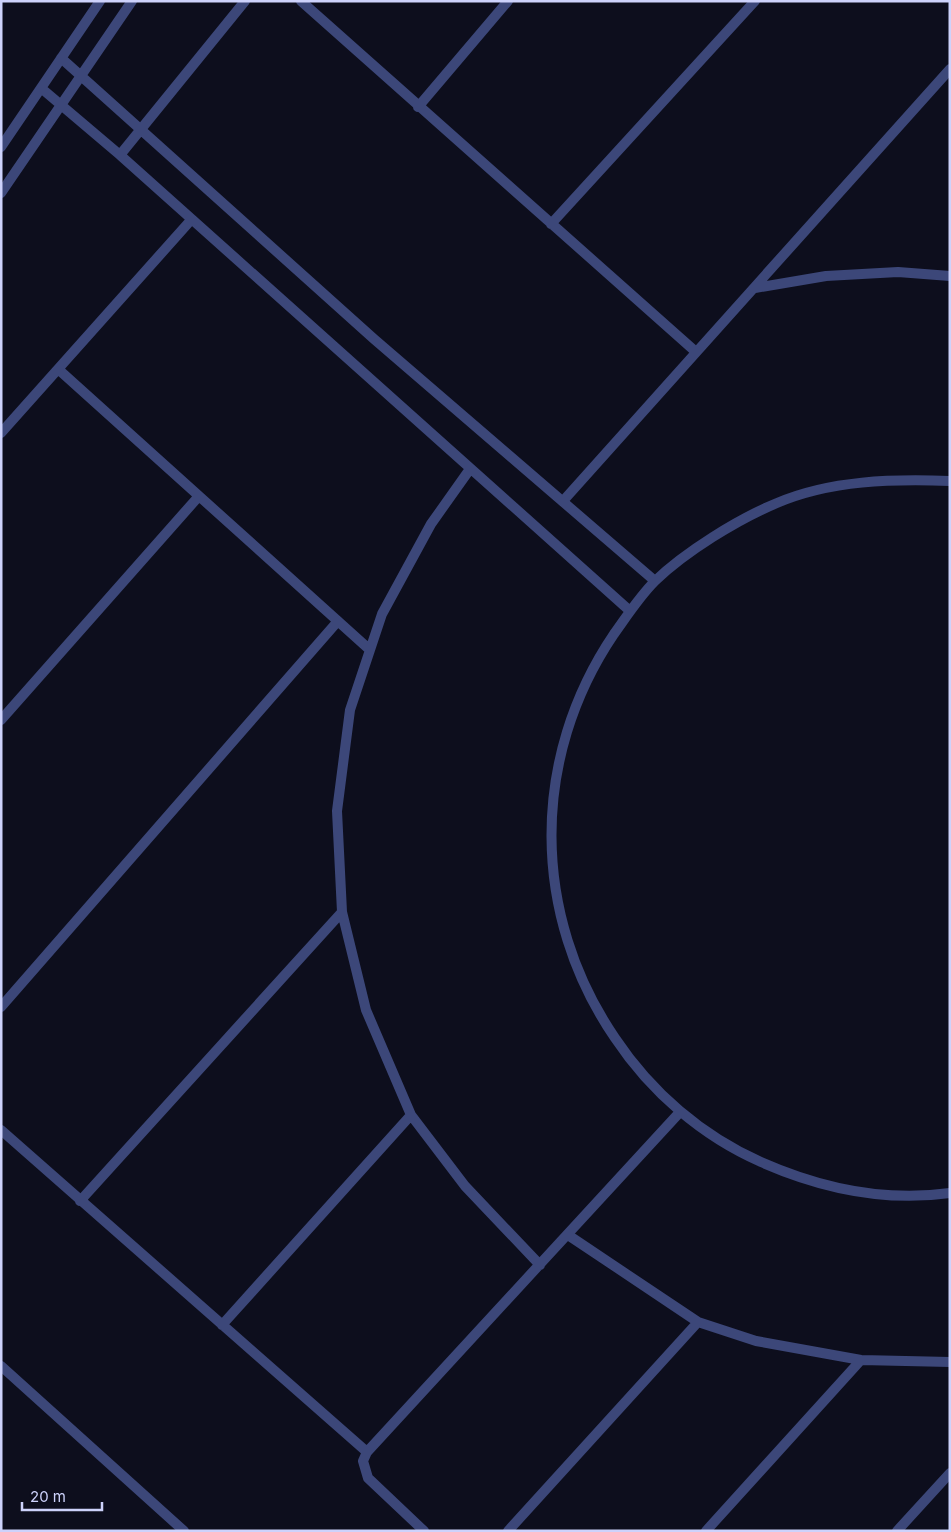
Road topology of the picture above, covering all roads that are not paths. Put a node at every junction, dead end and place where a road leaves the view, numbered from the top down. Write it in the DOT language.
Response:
graph roads {
  1 [pos="100,1"];
  2 [pos="132,1"];
  3 [pos="245,1"];
  4 [pos="301,1"];
  5 [pos="508,1"];
  6 [pos="755,1"];
  7 [pos="61,58"];
  8 [pos="950,69"];
  9 [pos="80,77"];
  10 [pos="41,88"];
  11 [pos="62,105"];
  12 [pos="418,107"];
  13 [pos="140,128"];
  14 [pos="1,146"];
  15 [pos="120,155"];
  16 [pos="1,193"];
  17 [pos="191,220"];
  18 [pos="551,224"];
  19 [pos="950,276"];
  20 [pos="755,288"];
  21 [pos="696,352"];
  22 [pos="58,369"];
  23 [pos="1,433"];
  24 [pos="470,469"];
  25 [pos="950,481"];
  26 [pos="199,496"];
  27 [pos="563,501"];
  28 [pos="656,581"];
  29 [pos="630,611"];
  30 [pos="338,622"];
  31 [pos="370,650"];
  32 [pos="1,720"];
  33 [pos="342,912"];
  34 [pos="1,1007"];
  35 [pos="680,1112"];
  36 [pos="411,1115"];
  37 [pos="1,1130"];
  38 [pos="950,1193"];
  39 [pos="80,1201"];
  40 [pos="568,1235"];
  41 [pos="540,1265"];
  42 [pos="698,1322"];
  43 [pos="222,1325"];
  44 [pos="861,1360"];
  45 [pos="950,1362"];
  46 [pos="1,1366"];
  47 [pos="367,1452"];
  48 [pos="950,1473"];
  49 [pos="184,1531"];
  50 [pos="424,1531"];
  51 [pos="508,1531"];
  52 [pos="706,1531"];
  53 [pos="897,1531"];
  1 -- 7 [label="street"];
  2 -- 9 [label="street"];
  3 -- 13 [label="street"];
  4 -- 12 [label="street"];
  5 -- 12 [label="street"];
  6 -- 18 [label="street"];
  7 -- 9 [label="street"];
  7 -- 10 [label="street"];
  8 -- 20 [label="street"];
  9 -- 11 [label="street"];
  9 -- 13 [label="street"];
  10 -- 11 [label="street"];
  10 -- 14 [label="street"];
  11 -- 15 [label="street"];
  11 -- 16 [label="street"];
  12 -- 18 [label="street"];
  13 -- 15 [label="street"];
  13 -- 27 [label="street"];
  15 -- 17 [label="street"];
  17 -- 22 [label="street"];
  17 -- 24 [label="street"];
  18 -- 21 [label="street"];
  19 -- 20 [label="street"];
  20 -- 21 [label="street"];
  21 -- 27 [label="street"];
  22 -- 23 [label="street"];
  22 -- 26 [label="street"];
  24 -- 29 [label="street"];
  24 -- 31 [label="street"];
  25 -- 28 [label="street"];
  26 -- 30 [label="street"];
  26 -- 32 [label="street"];
  27 -- 28 [label="street"];
  28 -- 29 [label="street"];
  29 -- 35 [label="street"];
  30 -- 31 [label="street"];
  30 -- 34 [label="street"];
  31 -- 33 [label="street"];
  33 -- 36 [label="street"];
  33 -- 39 [label="street"];
  35 -- 38 [label="street"];
  35 -- 40 [label="street"];
  36 -- 41 [label="street"];
  36 -- 43 [label="street"];
  37 -- 39 [label="street"];
  39 -- 43 [label="street"];
  40 -- 41 [label="street"];
  40 -- 42 [label="street"];
  41 -- 47 [label="street"];
  42 -- 44 [label="street"];
  42 -- 51 [label="street"];
  43 -- 47 [label="street"];
  44 -- 45 [label="street"];
  44 -- 52 [label="street"];
  46 -- 49 [label="street"];
  47 -- 50 [label="street"];
  48 -- 53 [label="street"];
}
